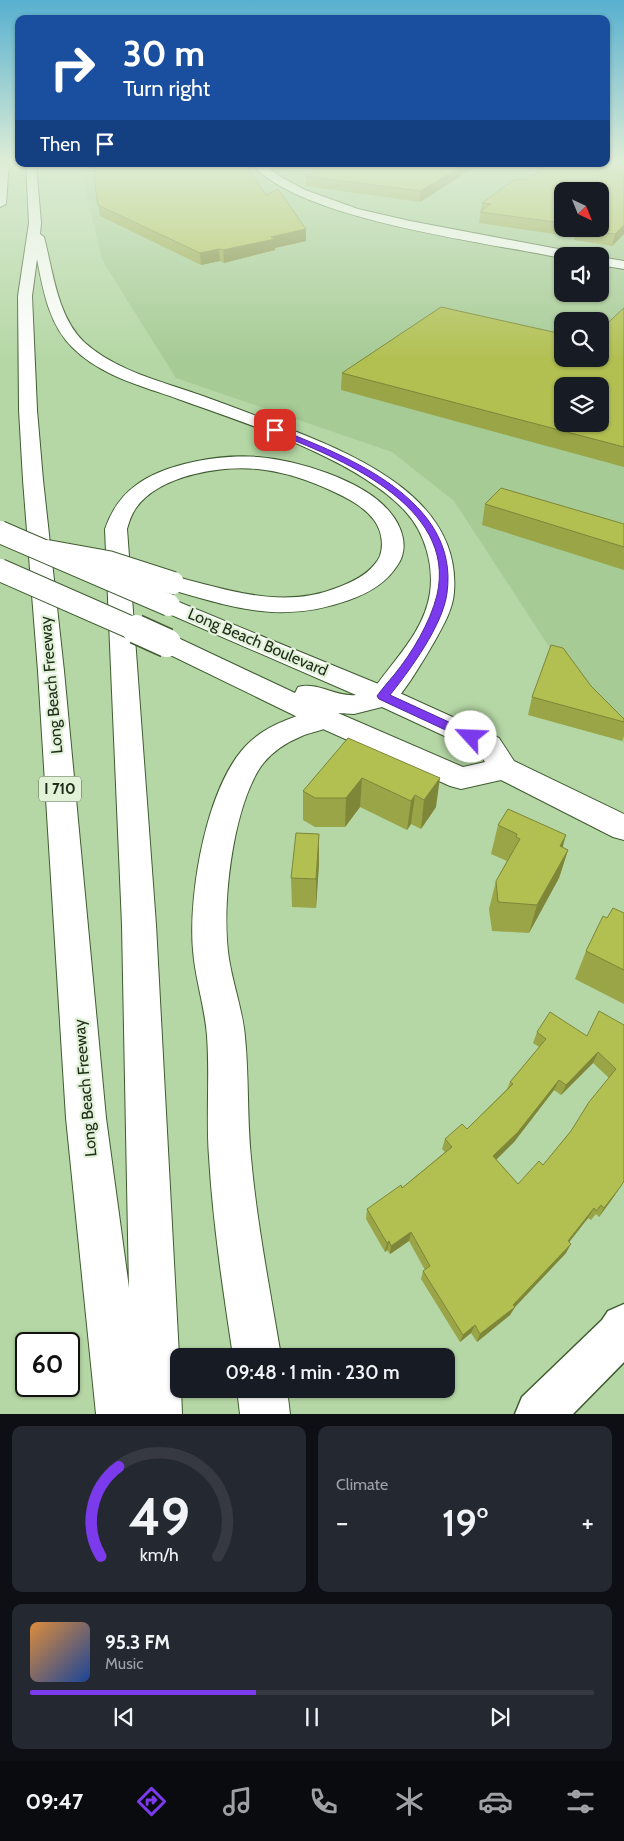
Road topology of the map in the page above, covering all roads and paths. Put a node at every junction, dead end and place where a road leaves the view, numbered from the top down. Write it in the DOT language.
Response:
graph roads {
  1 [pos="34,227"];
  2 [pos="35,227"];
  3 [pos="426,227"];
  4 [pos="554,252"];
  5 [pos="624,260"];
  6 [pos="609,262"];
  7 [pos="609,263"];
  8 [pos="624,265"];
  9 [pos="0,532"];
  10 [pos="0,570"];
  11 [pos="169,615"];
  12 [pos="383,696"];
  13 [pos="324,718"];
  14 [pos="504,769"];
  15 [pos="624,828"];
  16 [pos="624,1327"];
  17 [pos="256,1348"];
  18 [pos="263,1398"];
  19 [pos="122,1414"];
  20 [pos="156,1414"];
  21 [pos="265,1414"];
  22 [pos="539,1414"];
  1 -- 19 [label="main road, Long Beach Freeway / I 710"];
  2 -- 12 [label="main road"];
  3 -- 4 [label="main road"];
  5 -- 6 [label="main road"];
  7 -- 8 [label="main road"];
  9 -- 11 [label="main road, Long Beach Boulevard, bridge"];
  10 -- 11 [label="main road, bridge"];
  11 -- 12 [label="main road"];
  11 -- 13 [label="main road, Long Beach Boulevard"];
  11 -- 20 [label="main road"];
  12 -- 14 [label="main road"];
  13 -- 14 [label="main road, Long Beach Boulevard"];
  13 -- 17 [label="main road"];
  14 -- 15 [label="main road"];
  16 -- 22 [label="street"];
  18 -- 21 [label="main road"];
}
